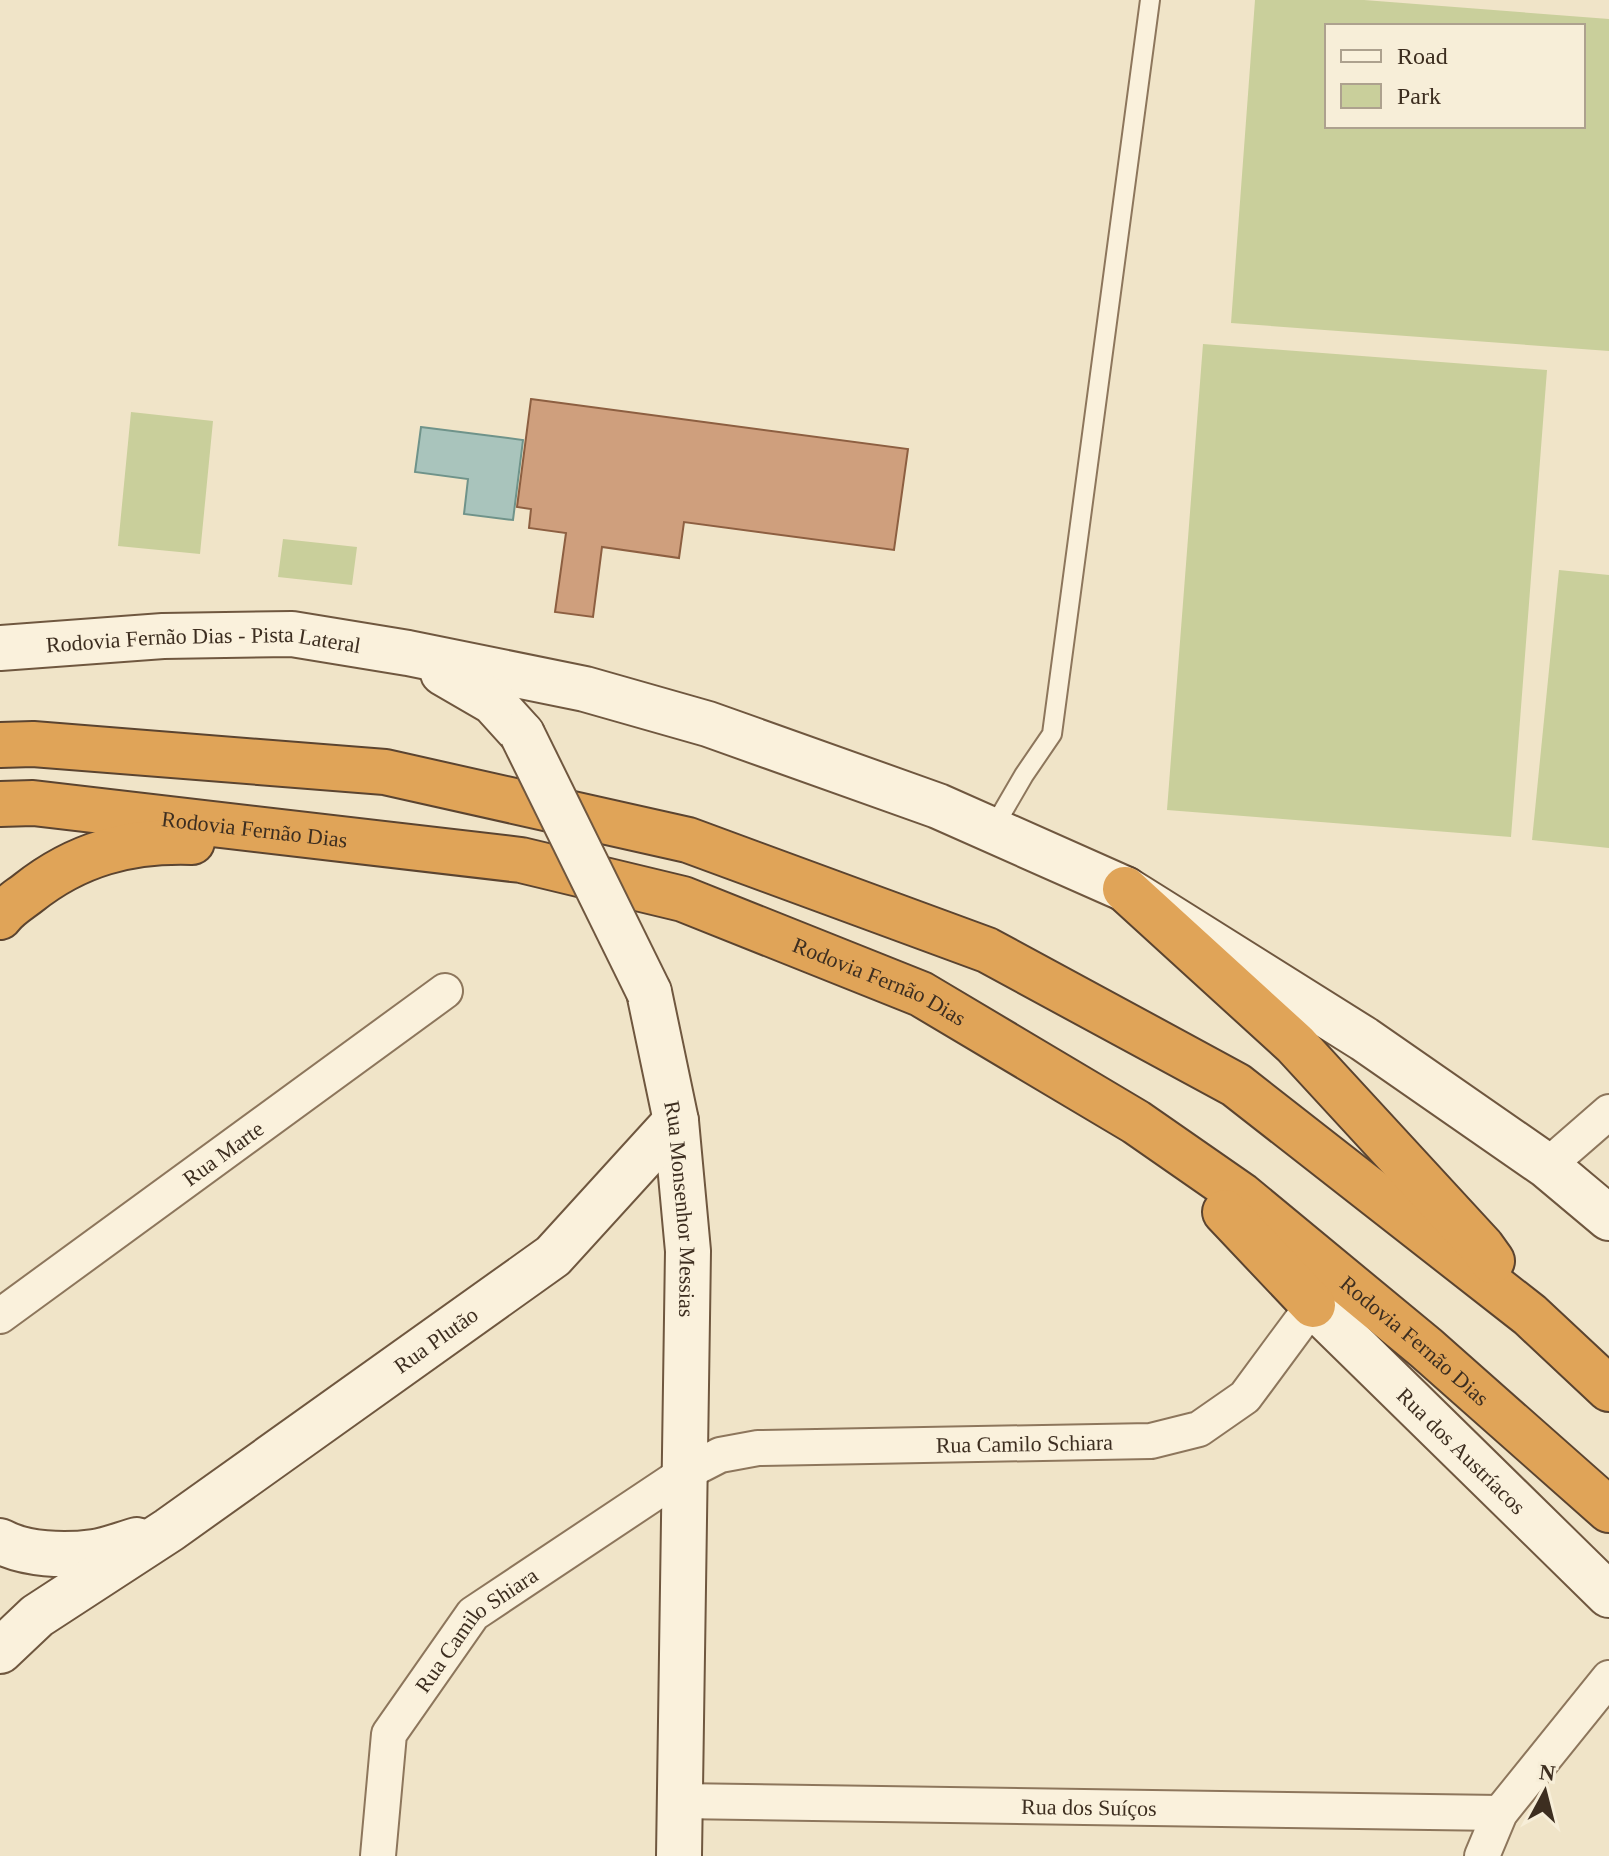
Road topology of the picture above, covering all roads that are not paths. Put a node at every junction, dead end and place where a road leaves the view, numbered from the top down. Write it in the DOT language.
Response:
graph roads {
  1 [pos="1150,0"];
  2 [pos="0,648"];
  3 [pos="408,653"];
  4 [pos="0,745"];
  5 [pos="0,804"];
  6 [pos="992,830"];
  7 [pos="521,860"];
  8 [pos="1125,889"];
  9 [pos="0,917"];
  10 [pos="445,991"];
  11 [pos="1609,1112"];
  12 [pos="676,1121"];
  13 [pos="1136,1122"];
  14 [pos="1547,1166"];
  15 [pos="1609,1218"];
  16 [pos="1313,1305"];
  17 [pos="1530,1315"];
  18 [pos="0,1316"];
  19 [pos="1609,1389"];
  20 [pos="683,1474"];
  21 [pos="1609,1510"];
  22 [pos="169,1530"];
  23 [pos="0,1541"];
  24 [pos="1609,1595"];
  25 [pos="0,1651"];
  26 [pos="1609,1678"];
  27 [pos="679,1801"];
  28 [pos="1500,1813"];
  29 [pos="378,1856"];
  30 [pos="679,1856"];
  31 [pos="1482,1856"];
  1 -- 6 [label="lane"];
  2 -- 3 [label="street, Rodovia Fernão Dias - Pista Lateral"];
  3 -- 6 [label="street"];
  3 -- 12 [label="street, Rua Monsenhor Messias, bridge"];
  4 -- 17 [label="highway"];
  5 -- 7 [label="highway, Rodovia Fernão Dias"];
  6 -- 8 [label="street"];
  7 -- 9 [label="highway"];
  7 -- 13 [label="highway, Rodovia Fernão Dias"];
  8 -- 14 [label="street"];
  8 -- 17 [label="highway"];
  10 -- 18 [label="street, Rua Marte"];
  11 -- 14 [label="street"];
  12 -- 20 [label="street, Rua Monsenhor Messias"];
  12 -- 22 [label="street, Rua Plutão"];
  13 -- 16 [label="highway"];
  13 -- 21 [label="highway, Rodovia Fernão Dias"];
  14 -- 15 [label="street"];
  16 -- 20 [label="street, Rua Camilo Schiara"];
  16 -- 24 [label="street, Rua dos Austríacos"];
  17 -- 19 [label="highway"];
  20 -- 27 [label="street, Rua Monsenhor Messias"];
  20 -- 29 [label="street, Rua Camilo Shiara"];
  22 -- 23 [label="street, Rua Plutão"];
  22 -- 25 [label="street, Rua Plutão"];
  26 -- 28 [label="street"];
  27 -- 28 [label="street, Rua dos Suíços"];
  27 -- 30 [label="street, Rua Monsenhor Messias"];
  28 -- 31 [label="street"];
}
